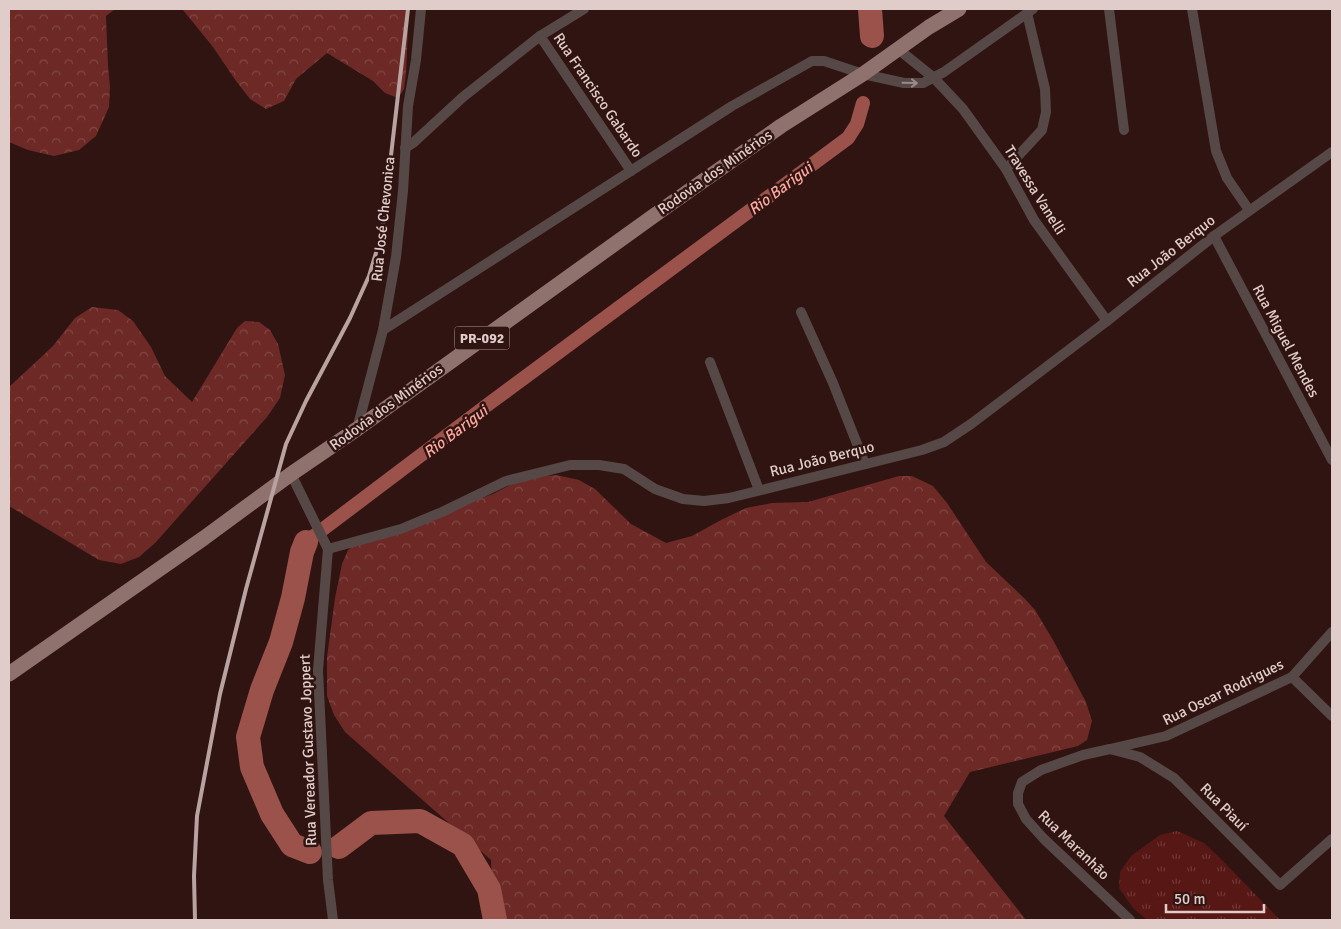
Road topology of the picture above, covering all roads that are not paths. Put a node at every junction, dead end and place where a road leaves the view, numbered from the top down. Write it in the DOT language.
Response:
graph roads {
  1 [pos="420,9"];
  2 [pos="584,9"];
  3 [pos="959,9"];
  4 [pos="1109,9"];
  5 [pos="1192,9"];
  6 [pos="1030,11"];
  7 [pos="540,36"];
  8 [pos="898,49"];
  9 [pos="863,74"];
  10 [pos="934,78"];
  11 [pos="1124,130"];
  12 [pos="405,148"];
  13 [pos="1332,152"];
  14 [pos="1006,169"];
  15 [pos="631,171"];
  16 [pos="1249,210"];
  17 [pos="1214,236"];
  18 [pos="801,312"];
  19 [pos="1107,321"];
  20 [pos="384,330"];
  21 [pos="710,362"];
  22 [pos="357,430"];
  23 [pos="1332,460"];
  24 [pos="865,464"];
  25 [pos="291,474"];
  26 [pos="759,490"];
  27 [pos="328,549"];
  28 [pos="1332,632"];
  29 [pos="9,674"];
  30 [pos="1292,677"];
  31 [pos="1332,716"];
  32 [pos="1110,749"];
  33 [pos="1022,782"];
  34 [pos="1332,838"];
  35 [pos="333,920"];
  36 [pos="1130,920"];
  1 -- 12 [label="street, Rua José Chevonica"];
  2 -- 7 [label="street"];
  3 -- 8 [label="main road, Rodovia dos Minérios / PR-092"];
  4 -- 11 [label="street"];
  5 -- 16 [label="street"];
  6 -- 10 [label="street"];
  6 -- 14 [label="street"];
  7 -- 12 [label="street"];
  7 -- 15 [label="street, Rua Francisco Gabardo"];
  8 -- 9 [label="main road, Rodovia dos Minérios / PR-092"];
  8 -- 10 [label="street, Travessa Vanelli"];
  9 -- 10 [label="street, one-way"];
  9 -- 15 [label="street"];
  9 -- 22 [label="main road, Rodovia dos Minérios / PR-092"];
  10 -- 14 [label="street, Travessa Vanelli"];
  12 -- 20 [label="street, Rua José Chevonica"];
  13 -- 16 [label="street, Rua João Berquo"];
  14 -- 19 [label="street, Travessa Vanelli"];
  15 -- 20 [label="street"];
  16 -- 17 [label="street, Rua João Berquo"];
  17 -- 19 [label="street, Rua João Berquo"];
  17 -- 23 [label="street, Rua Miguel Mendes"];
  18 -- 24 [label="street"];
  19 -- 24 [label="street, Rua João Berquo"];
  20 -- 22 [label="street, Rua José Chevonica"];
  21 -- 26 [label="street"];
  22 -- 25 [label="main road, Rodovia dos Minérios / PR-092"];
  24 -- 26 [label="street, Rua João Berquo"];
  25 -- 27 [label="street"];
  25 -- 29 [label="main road, Rodovia dos Minérios / PR-092"];
  26 -- 27 [label="street, Rua João Berquo"];
  27 -- 35 [label="street, Rua Vereador Gustavo Joppert"];
  28 -- 30 [label="street, Rua Oscar Rodrigues"];
  30 -- 31 [label="street"];
  30 -- 32 [label="street, Rua Oscar Rodrigues"];
  32 -- 33 [label="street, Rua Oscar Rodrigues"];
  32 -- 34 [label="street, Rua Piauí"];
  33 -- 36 [label="street, Rua Maranhão"];
}
